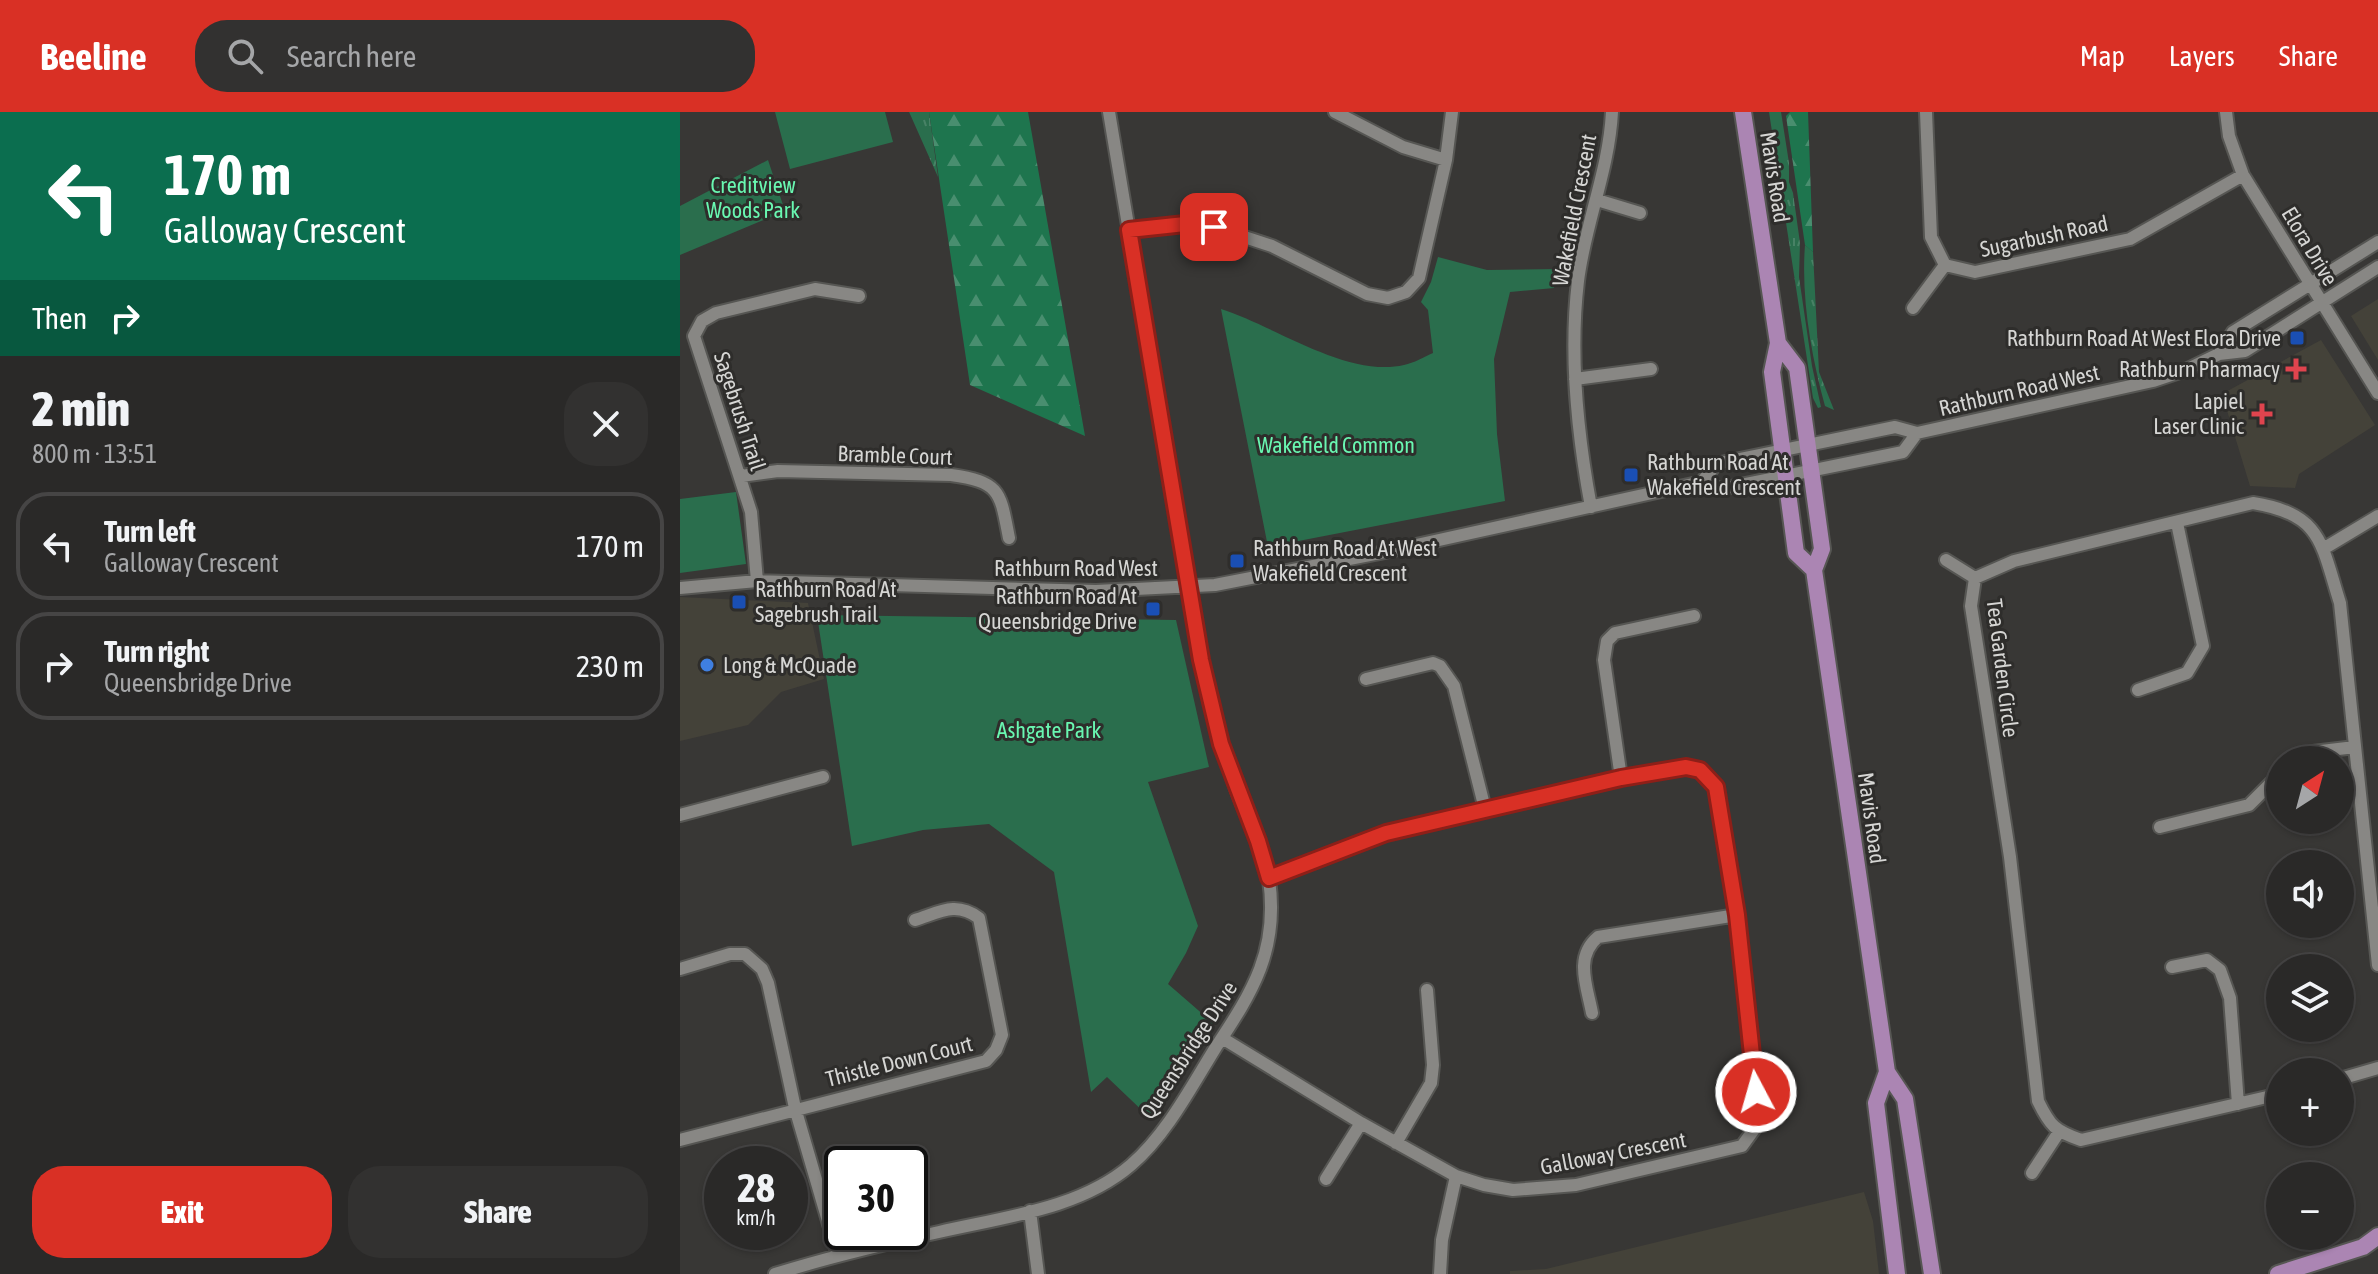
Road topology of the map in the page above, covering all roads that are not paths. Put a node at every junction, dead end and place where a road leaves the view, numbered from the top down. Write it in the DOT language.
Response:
graph roads {
  1 [pos="1109,112"];
  2 [pos="1335,112"];
  3 [pos="1452,112"];
  4 [pos="1612,112"];
  5 [pos="1743,112"];
  6 [pos="1926,112"];
  7 [pos="2226,112"];
  8 [pos="1446,160"];
  9 [pos="2243,175"];
  10 [pos="1597,200"];
  11 [pos="1640,213"];
  12 [pos="1129,230"];
  13 [pos="2378,242"];
  14 [pos="1945,265"];
  15 [pos="2378,267"];
  16 [pos="2309,285"];
  17 [pos="859,296"];
  18 [pos="2321,304"];
  19 [pos="1913,308"];
  20 [pos="1778,343"];
  21 [pos="2219,354"];
  22 [pos="1651,369"];
  23 [pos="1575,379"];
  24 [pos="2378,393"];
  25 [pos="1917,433"];
  26 [pos="1808,445"];
  27 [pos="1784,449"];
  28 [pos="1811,471"];
  29 [pos="1787,475"];
  30 [pos="741,476"];
  31 [pos="1702,482"];
  32 [pos="1591,507"];
  33 [pos="2378,516"];
  34 [pos="2177,523"];
  35 [pos="1009,538"];
  36 [pos="2323,549"];
  37 [pos="1946,560"];
  38 [pos="1814,570"];
  39 [pos="1975,578"];
  40 [pos="757,581"];
  41 [pos="1189,587"];
  42 [pos="680,588"];
  43 [pos="1694,616"];
  44 [pos="1366,679"];
  45 [pos="2138,690"];
  46 [pos="2355,747"];
  47 [pos="823,777"];
  48 [pos="1621,778"];
  49 [pos="2266,788"];
  50 [pos="1485,809"];
  51 [pos="680,815"];
  52 [pos="2160,827"];
  53 [pos="1269,878"];
  54 [pos="2375,883"];
  55 [pos="1737,915"];
  56 [pos="915,920"];
  57 [pos="2378,965"];
  58 [pos="2172,967"];
  59 [pos="680,969"];
  60 [pos="1427,990"];
  61 [pos="1592,1013"];
  62 [pos="1222,1038"];
  63 [pos="2378,1068"];
  64 [pos="1887,1072"];
  65 [pos="2354,1075"];
  66 [pos="2266,1097"];
  67 [pos="2238,1104"];
  68 [pos="795,1108"];
  69 [pos="1361,1123"];
  70 [pos="2059,1132"];
  71 [pos="680,1140"];
  72 [pos="1396,1143"];
  73 [pos="2032,1173"];
  74 [pos="1456,1176"];
  75 [pos="1326,1179"];
  76 [pos="1030,1211"];
  77 [pos="2378,1236"];
  78 [pos="2370,1248"];
  79 [pos="838,1255"];
  80 [pos="775,1274"];
  81 [pos="1038,1274"];
  82 [pos="1440,1274"];
  83 [pos="1897,1274"];
  84 [pos="1932,1274"];
  85 [pos="2278,1274"];
  1 -- 12 [label="street"];
  2 -- 8 [label="street"];
  3 -- 8 [label="street"];
  4 -- 10 [label="street, Wakefield Crescent"];
  5 -- 20 [label="main road, Mavis Road"];
  6 -- 14 [label="street"];
  7 -- 9 [label="street, Elora Drive"];
  8 -- 12 [label="street"];
  9 -- 14 [label="street, Sugarbush Road"];
  9 -- 16 [label="street, Elora Drive"];
  10 -- 11 [label="street"];
  10 -- 23 [label="street, Wakefield Crescent"];
  12 -- 41 [label="street"];
  13 -- 16 [label="street, Rathburn Road West"];
  14 -- 19 [label="street"];
  15 -- 18 [label="street, Rathburn Road West"];
  16 -- 18 [label="street, Elora Drive"];
  16 -- 21 [label="street, Rathburn Road West"];
  17 -- 30 [label="street, Sagebrush Trail"];
  18 -- 21 [label="street, Rathburn Road West"];
  18 -- 24 [label="street, Elora Drive"];
  20 -- 26 [label="main road, Mavis Road"];
  20 -- 27 [label="main road, Mavis Road"];
  21 -- 25 [label="street, Rathburn Road West"];
  22 -- 23 [label="street"];
  23 -- 32 [label="street, Wakefield Crescent"];
  25 -- 26 [label="street, Rathburn Road West"];
  25 -- 28 [label="street, Rathburn Road West"];
  26 -- 27 [label="street, Rathburn Road West"];
  26 -- 28 [label="main road, Mavis Road"];
  27 -- 29 [label="main road, Mavis Road"];
  27 -- 31 [label="street, Rathburn Road West"];
  28 -- 29 [label="street, Rathburn Road West"];
  28 -- 38 [label="main road, Mavis Road"];
  29 -- 31 [label="street, Rathburn Road West"];
  29 -- 38 [label="main road, Mavis Road"];
  30 -- 35 [label="street, Bramble Court"];
  30 -- 40 [label="street, Sagebrush Trail"];
  31 -- 32 [label="street, Rathburn Road West"];
  32 -- 41 [label="street, Rathburn Road West"];
  33 -- 36 [label="street"];
  34 -- 36 [label="street, Tea Garden Circle"];
  34 -- 39 [label="street, Tea Garden Circle"];
  34 -- 45 [label="street"];
  36 -- 46 [label="street, Tea Garden Circle"];
  37 -- 39 [label="street"];
  38 -- 64 [label="main road, Mavis Road"];
  39 -- 70 [label="street, Tea Garden Circle"];
  40 -- 41 [label="street, Rathburn Road West"];
  40 -- 42 [label="street, Rathburn Road West"];
  41 -- 53 [label="street, Queensbridge Drive"];
  43 -- 48 [label="street"];
  44 -- 50 [label="street"];
  46 -- 54 [label="street, Tea Garden Circle"];
  47 -- 51 [label="street"];
  48 -- 50 [label="street, Galloway Crescent"];
  48 -- 55 [label="street, Galloway Crescent"];
  49 -- 52 [label="street"];
  50 -- 53 [label="street, Galloway Crescent"];
  53 -- 62 [label="street, Queensbridge Drive"];
  54 -- 57 [label="street, Tea Garden Circle"];
  55 -- 61 [label="street"];
  55 -- 74 [label="street, Galloway Crescent"];
  56 -- 68 [label="street, Thistle Down Court"];
  58 -- 67 [label="street"];
  59 -- 68 [label="street"];
  60 -- 72 [label="street"];
  62 -- 69 [label="street, Galloway Crescent"];
  62 -- 76 [label="street, Queensbridge Drive"];
  63 -- 65 [label="street"];
  64 -- 83 [label="main road, Mavis Road"];
  64 -- 84 [label="main road, Mavis Road"];
  66 -- 67 [label="street"];
  67 -- 70 [label="street"];
  68 -- 71 [label="street"];
  68 -- 79 [label="street"];
  69 -- 72 [label="street, Galloway Crescent"];
  69 -- 75 [label="street"];
  70 -- 73 [label="street"];
  72 -- 74 [label="street, Galloway Crescent"];
  74 -- 82 [label="street"];
  76 -- 79 [label="street, Queensbridge Drive"];
  76 -- 81 [label="street"];
  77 -- 78 [label="main road"];
  78 -- 85 [label="main road"];
  79 -- 80 [label="street, Queensbridge Drive"];
}
